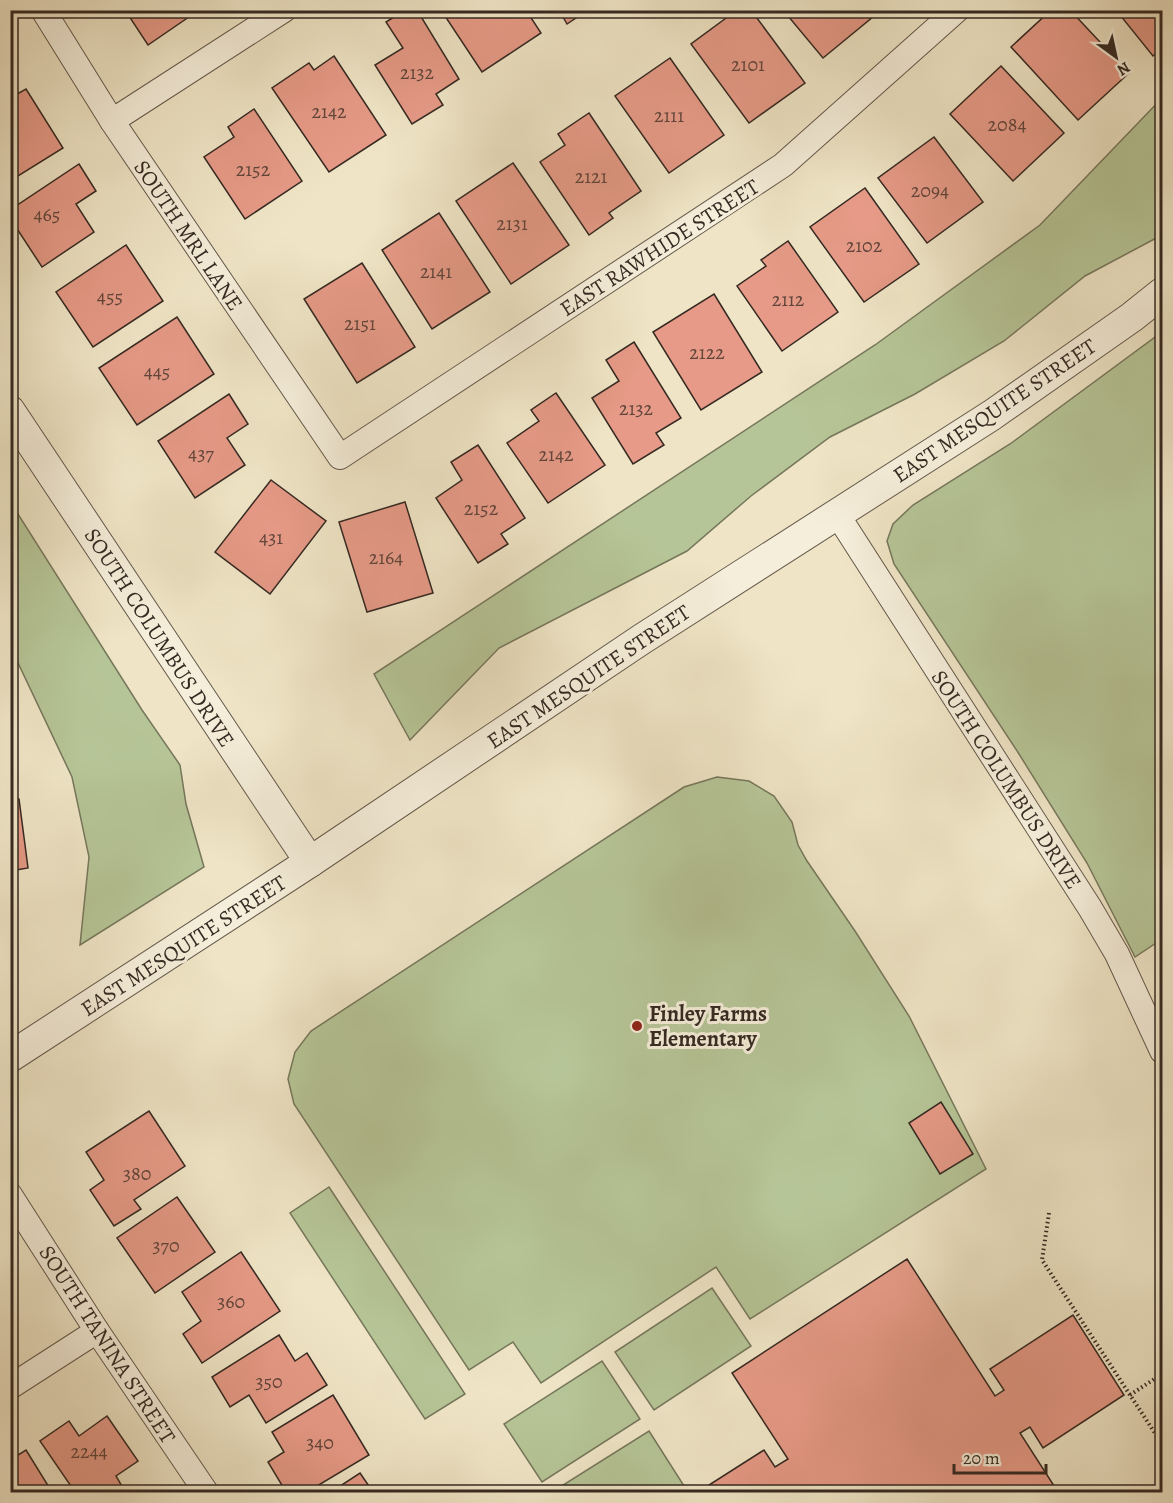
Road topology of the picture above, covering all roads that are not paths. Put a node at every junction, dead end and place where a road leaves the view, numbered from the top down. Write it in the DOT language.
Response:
graph roads {
  1 [pos="43,10"];
  2 [pos="284,10"];
  3 [pos="957,10"];
  4 [pos="112,121"];
  5 [pos="1162,293"];
  6 [pos="10,411"];
  7 [pos="340,457"];
  8 [pos="837,514"];
  9 [pos="310,862"];
  10 [pos="1162,1051"];
  11 [pos="10,1058"];
  12 [pos="10,1196"];
  13 [pos="97,1331"];
  14 [pos="10,1387"];
  15 [pos="206,1492"];
  1 -- 4 [label="street, SOUTH MRL LANE"];
  2 -- 4 [label="street"];
  3 -- 7 [label="street, EAST RAWHIDE STREET"];
  4 -- 7 [label="street, SOUTH MRL LANE"];
  5 -- 8 [label="street, EAST MESQUITE STREET"];
  6 -- 9 [label="street, SOUTH COLUMBUS DRIVE"];
  8 -- 9 [label="street, EAST MESQUITE STREET"];
  8 -- 10 [label="street, SOUTH COLUMBUS DRIVE"];
  9 -- 11 [label="street, EAST MESQUITE STREET"];
  12 -- 13 [label="street, SOUTH TANINA STREET"];
  13 -- 14 [label="street"];
  13 -- 15 [label="street, SOUTH TANINA STREET"];
}
